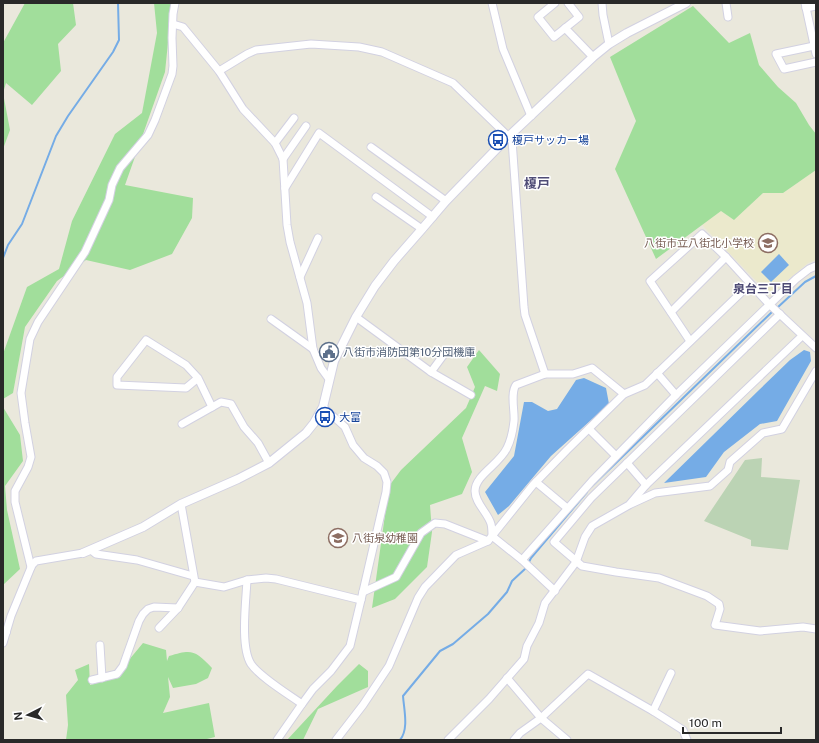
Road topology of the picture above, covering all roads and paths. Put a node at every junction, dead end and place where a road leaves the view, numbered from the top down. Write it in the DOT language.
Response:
graph roads {
  1 [pos="175,3"];
  2 [pos="492,3"];
  3 [pos="556,3"];
  4 [pos="568,3"];
  5 [pos="602,3"];
  6 [pos="686,3"];
  7 [pos="726,3"];
  8 [pos="806,5"];
  9 [pos="816,6"];
  10 [pos="728,18"];
  11 [pos="173,24"];
  12 [pos="565,28"];
  13 [pos="814,32"];
  14 [pos="609,44"];
  15 [pos="815,50"];
  16 [pos="593,57"];
  17 [pos="816,62"];
  18 [pos="219,71"];
  19 [pos="531,116"];
  20 [pos="294,118"];
  21 [pos="306,126"];
  22 [pos="509,136"];
  23 [pos="275,143"];
  24 [pos="371,147"];
  25 [pos="283,159"];
  26 [pos="285,188"];
  27 [pos="376,197"];
  28 [pos="446,201"];
  29 [pos="433,217"];
  30 [pos="422,228"];
  31 [pos="318,238"];
  32 [pos="726,257"];
  33 [pos="816,266"];
  34 [pos="300,276"];
  35 [pos="750,284"];
  36 [pos="769,304"];
  37 [pos="671,312"];
  38 [pos="780,314"];
  39 [pos="356,317"];
  40 [pos="271,319"];
  41 [pos="802,336"];
  42 [pos="690,341"];
  43 [pos="816,348"];
  44 [pos="313,349"];
  45 [pos="445,353"];
  46 [pos="816,371"];
  47 [pos="431,372"];
  48 [pos="545,374"];
  49 [pos="657,374"];
  50 [pos="198,378"];
  51 [pos="329,379"];
  52 [pos="624,394"];
  53 [pos="471,395"];
  54 [pos="676,395"];
  55 [pos="212,407"];
  56 [pos="323,407"];
  57 [pos="650,421"];
  58 [pos="182,424"];
  59 [pos="589,429"];
  60 [pos="660,431"];
  61 [pos="616,456"];
  62 [pos="268,463"];
  63 [pos="627,463"];
  64 [pos="536,482"];
  65 [pos="646,485"];
  66 [pos="180,504"];
  67 [pos="629,505"];
  68 [pos="567,508"];
  69 [pos="490,539"];
  70 [pos="87,551"];
  71 [pos="522,560"];
  72 [pos="576,562"];
  73 [pos="31,567"];
  74 [pos="194,579"];
  75 [pos="247,580"];
  76 [pos="555,591"];
  77 [pos="363,592"];
  78 [pos="361,600"];
  79 [pos="178,608"];
  80 [pos="159,628"];
  81 [pos="816,630"];
  82 [pos="4,631"];
  83 [pos="3,643"];
  84 [pos="100,646"];
  85 [pos="671,673"];
  86 [pos="102,678"];
  87 [pos="507,678"];
  88 [pos="92,680"];
  89 [pos="302,704"];
  90 [pos="653,711"];
  91 [pos="541,718"];
  92 [pos="277,740"];
  93 [pos="336,740"];
  94 [pos="448,740"];
  95 [pos="514,740"];
  96 [pos="567,740"];
  97 [pos="687,740"];
  1 -- 11 [label="street"];
  2 -- 19 [label="street"];
  3 -- 12 [label="street"];
  4 -- 12 [label="street"];
  5 -- 14 [label="street"];
  6 -- 14 [label="street"];
  7 -- 10 [label="street"];
  8 -- 9 [label="street"];
  8 -- 13 [label="street"];
  11 -- 18 [label="street"];
  11 -- 73 [label="street"];
  12 -- 16 [label="street"];
  13 -- 15 [label="street"];
  14 -- 16 [label="street"];
  15 -- 17 [label="street"];
  16 -- 19 [label="street"];
  18 -- 22 [label="street"];
  18 -- 23 [label="street"];
  19 -- 22 [label="street"];
  20 -- 23 [label="street"];
  21 -- 25 [label="street"];
  22 -- 28 [label="street"];
  22 -- 48 [label="street"];
  23 -- 25 [label="street"];
  24 -- 28 [label="street"];
  25 -- 26 [label="street"];
  26 -- 29 [label="street"];
  26 -- 34 [label="street"];
  27 -- 30 [label="street"];
  28 -- 29 [label="street"];
  29 -- 30 [label="street"];
  30 -- 39 [label="street"];
  31 -- 34 [label="street"];
  32 -- 35 [label="street"];
  32 -- 37 [label="street"];
  32 -- 37 [label="street"];
  33 -- 36 [label="street"];
  34 -- 44 [label="street"];
  35 -- 36 [label="street"];
  35 -- 42 [label="street"];
  36 -- 38 [label="street"];
  36 -- 54 [label="street"];
  37 -- 42 [label="street"];
  38 -- 41 [label="street"];
  38 -- 60 [label="street"];
  39 -- 47 [label="street"];
  39 -- 51 [label="street"];
  40 -- 44 [label="street"];
  41 -- 43 [label="street"];
  41 -- 65 [label="street"];
  42 -- 49 [label="street"];
  44 -- 51 [label="street"];
  45 -- 47 [label="street"];
  46 -- 67 [label="street"];
  47 -- 53 [label="street"];
  48 -- 52 [label="street"];
  48 -- 69 [label="street"];
  49 -- 52 [label="street"];
  49 -- 54 [label="street"];
  50 -- 50 [label="street"];
  50 -- 55 [label="street"];
  51 -- 56 [label="street"];
  52 -- 59 [label="street"];
  54 -- 57 [label="street"];
  55 -- 58 [label="street"];
  55 -- 62 [label="street"];
  56 -- 62 [label="street"];
  56 -- 77 [label="street"];
  57 -- 60 [label="street"];
  57 -- 61 [label="street"];
  59 -- 61 [label="street"];
  59 -- 64 [label="street"];
  60 -- 63 [label="street"];
  61 -- 68 [label="street"];
  62 -- 66 [label="street"];
  63 -- 65 [label="street"];
  63 -- 72 [label="street"];
  64 -- 68 [label="street"];
  64 -- 69 [label="street"];
  65 -- 67 [label="street"];
  66 -- 70 [label="street"];
  66 -- 74 [label="street"];
  67 -- 72 [label="street"];
  68 -- 71 [label="street"];
  69 -- 71 [label="street"];
  69 -- 77 [label="street"];
  69 -- 93 [label="street"];
  70 -- 73 [label="street"];
  70 -- 74 [label="street"];
  71 -- 76 [label="street"];
  72 -- 76 [label="street"];
  72 -- 81 [label="street"];
  73 -- 82 [label="street"];
  74 -- 75 [label="street"];
  74 -- 79 [label="street"];
  75 -- 78 [label="street"];
  75 -- 89 [label="street"];
  76 -- 87 [label="street"];
  77 -- 78 [label="street"];
  78 -- 89 [label="street"];
  79 -- 80 [label="street"];
  79 -- 86 [label="street"];
  82 -- 83 [label="street"];
  84 -- 86 [label="street"];
  85 -- 90 [label="street"];
  86 -- 88 [label="street"];
  87 -- 91 [label="street"];
  87 -- 94 [label="street"];
  89 -- 92 [label="street"];
  90 -- 91 [label="street"];
  90 -- 97 [label="street"];
  91 -- 95 [label="street"];
  91 -- 96 [label="street"];
}
